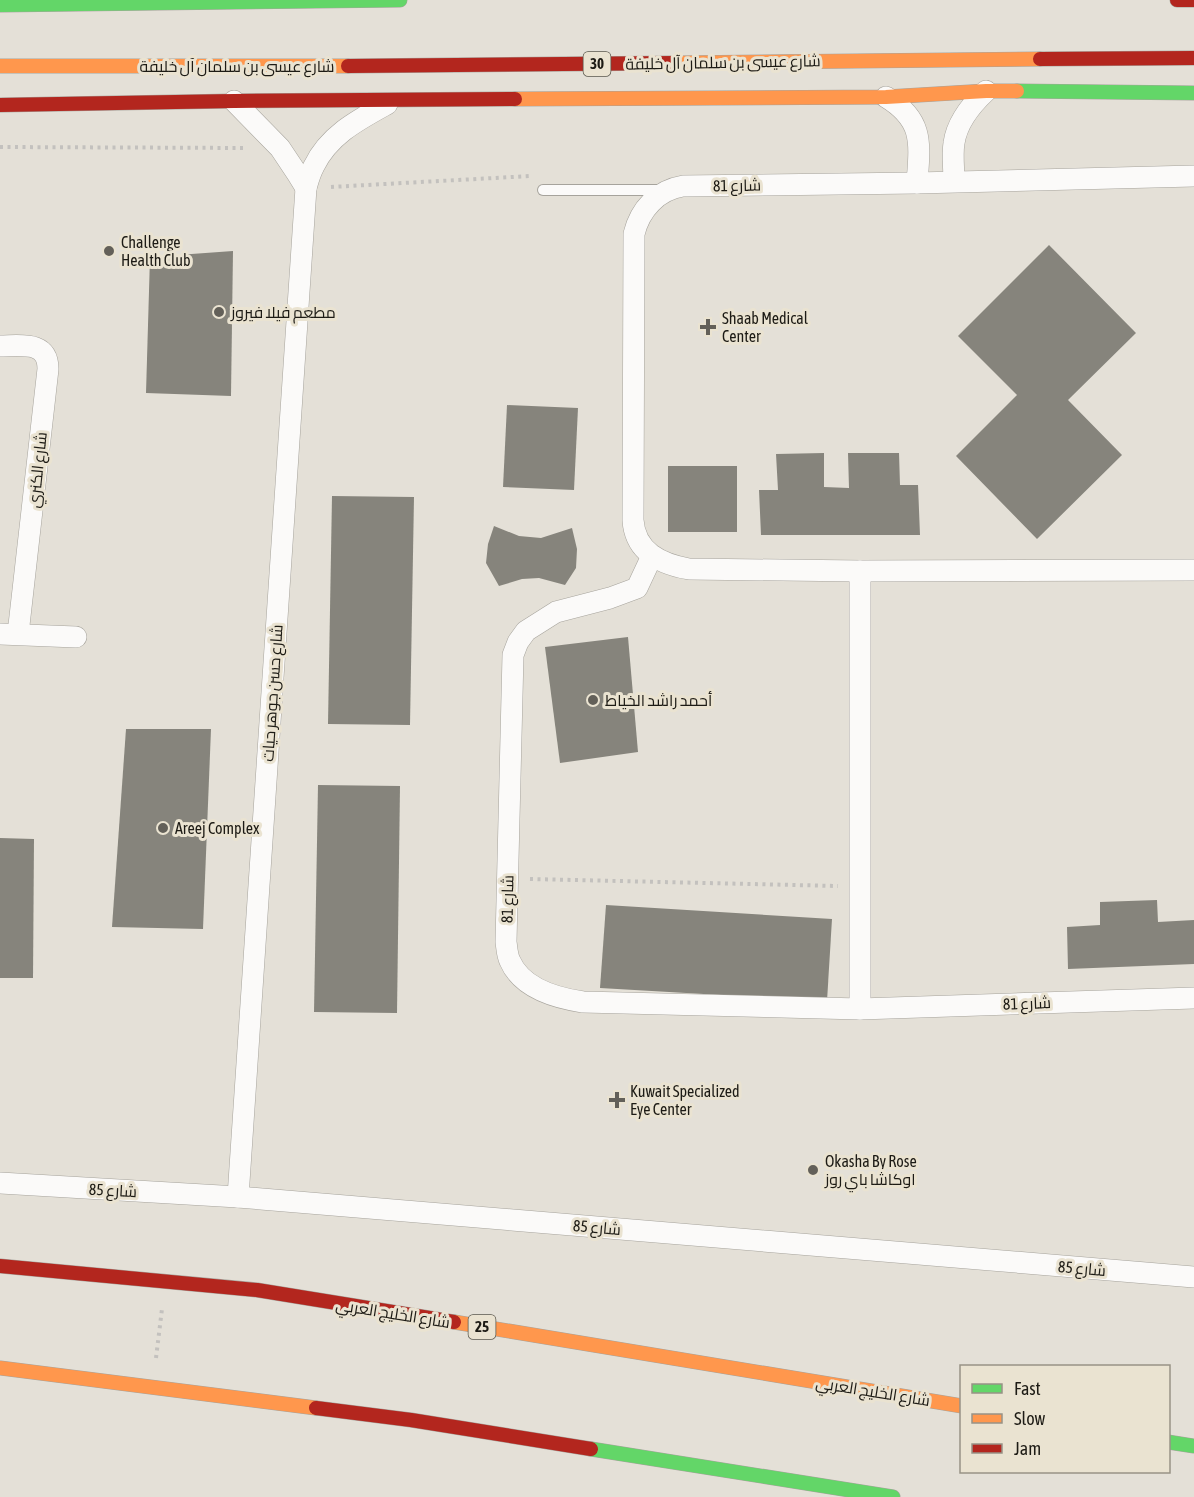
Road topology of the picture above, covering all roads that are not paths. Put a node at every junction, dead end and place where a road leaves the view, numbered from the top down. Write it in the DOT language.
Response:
graph roads {
  1 [pos="400,0"];
  2 [pos="1177,0"];
  3 [pos="1194,0"];
  4 [pos="0,5"];
  5 [pos="1194,58"];
  6 [pos="0,66"];
  7 [pos="986,91"];
  8 [pos="1194,93"];
  9 [pos="886,97"];
  10 [pos="234,101"];
  11 [pos="393,101"];
  12 [pos="0,105"];
  13 [pos="1194,176"];
  14 [pos="954,181"];
  15 [pos="917,183"];
  16 [pos="306,188"];
  17 [pos="543,190"];
  18 [pos="667,190"];
  19 [pos="0,346"];
  20 [pos="652,556"];
  21 [pos="1194,570"];
  22 [pos="860,571"];
  23 [pos="9,634"];
  24 [pos="76,637"];
  25 [pos="1194,998"];
  26 [pos="860,1009"];
  27 [pos="0,1183"];
  28 [pos="238,1197"];
  29 [pos="0,1266"];
  30 [pos="1194,1277"];
  31 [pos="0,1368"];
  32 [pos="960,1406"];
  33 [pos="1170,1442"];
  34 [pos="1194,1446"];
  35 [pos="893,1497"];
  1 -- 4 [label="main road"];
  2 -- 3 [label="main road"];
  5 -- 6 [label="main road, شارع عيسى بن سلمان آل خليفة / 30"];
  7 -- 8 [label="main road"];
  7 -- 9 [label="main road"];
  7 -- 14 [label="street"];
  9 -- 11 [label="main road"];
  9 -- 15 [label="street"];
  10 -- 11 [label="main road"];
  10 -- 12 [label="main road"];
  10 -- 16 [label="street"];
  11 -- 16 [label="street, شارع حسن جوهر حيات"];
  13 -- 14 [label="street, شارع 81"];
  14 -- 15 [label="street, شارع 81"];
  15 -- 18 [label="street, شارع 81"];
  16 -- 28 [label="street, شارع حسن جوهر حيات"];
  17 -- 18 [label="lane"];
  18 -- 20 [label="street"];
  19 -- 23 [label="street, شارع الكنري"];
  20 -- 22 [label="street"];
  20 -- 26 [label="street, شارع 81"];
  21 -- 22 [label="street"];
  22 -- 26 [label="street"];
  23 -- 24 [label="street, شارع الكنري"];
  25 -- 26 [label="street, شارع 81"];
  27 -- 28 [label="street, شارع 85"];
  28 -- 30 [label="street, شارع 85"];
  29 -- 32 [label="main road, شارع الخليج العربي / 25"];
  31 -- 35 [label="main road"];
  33 -- 34 [label="main road"];
}
